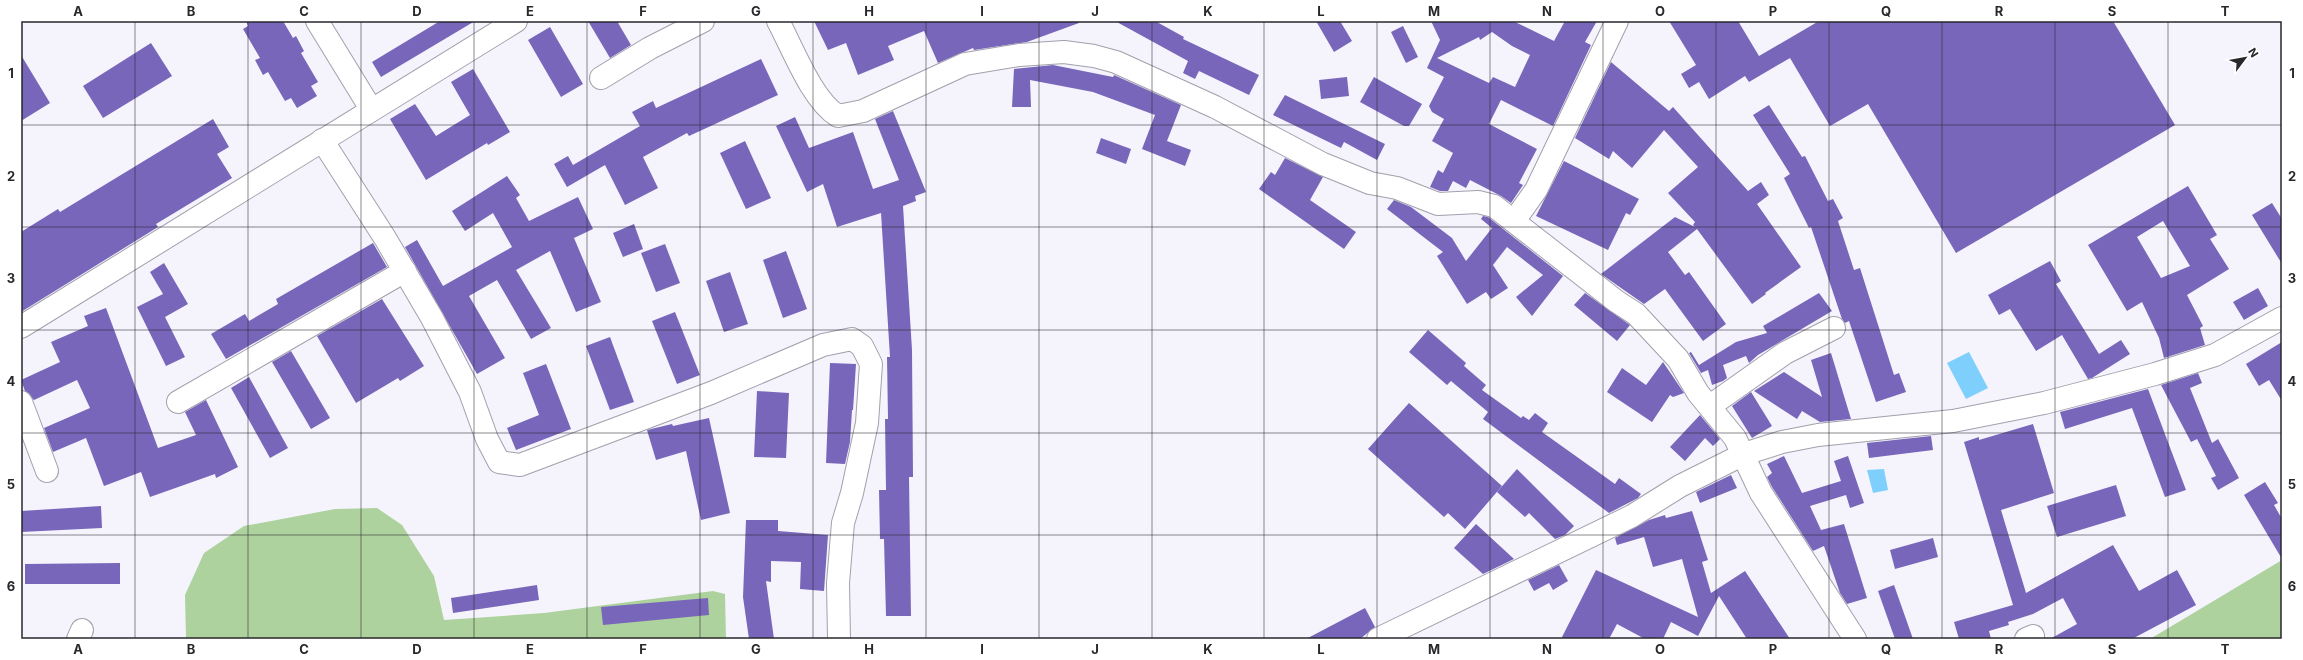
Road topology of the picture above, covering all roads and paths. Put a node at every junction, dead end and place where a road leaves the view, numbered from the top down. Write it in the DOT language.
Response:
graph roads {
  1 [pos="317,21"];
  2 [pos="516,21"];
  3 [pos="703,21"];
  4 [pos="778,21"];
  5 [pos="1617,21"];
  6 [pos="601,78"];
  7 [pos="371,109"];
  8 [pos="322,140"];
  9 [pos="1514,220"];
  10 [pos="405,271"];
  11 [pos="2282,318"];
  12 [pos="21,327"];
  13 [pos="1834,328"];
  14 [pos="21,402"];
  15 [pos="178,402"];
  16 [pos="1710,406"];
  17 [pos="1744,454"];
  18 [pos="47,471"];
  19 [pos="839,639"];
  20 [pos="1378,639"];
  21 [pos="1855,639"];
  1 -- 7 [label="street"];
  2 -- 7 [label="street"];
  3 -- 6 [label="street"];
  4 -- 9 [label="street"];
  5 -- 9 [label="street"];
  7 -- 8 [label="street"];
  8 -- 10 [label="street"];
  8 -- 12 [label="street"];
  9 -- 16 [label="street"];
  10 -- 15 [label="street"];
  10 -- 19 [label="street"];
  11 -- 17 [label="street"];
  13 -- 16 [label="street"];
  14 -- 18 [label="street"];
  16 -- 17 [label="street"];
  17 -- 20 [label="street"];
  17 -- 21 [label="street"];
}
